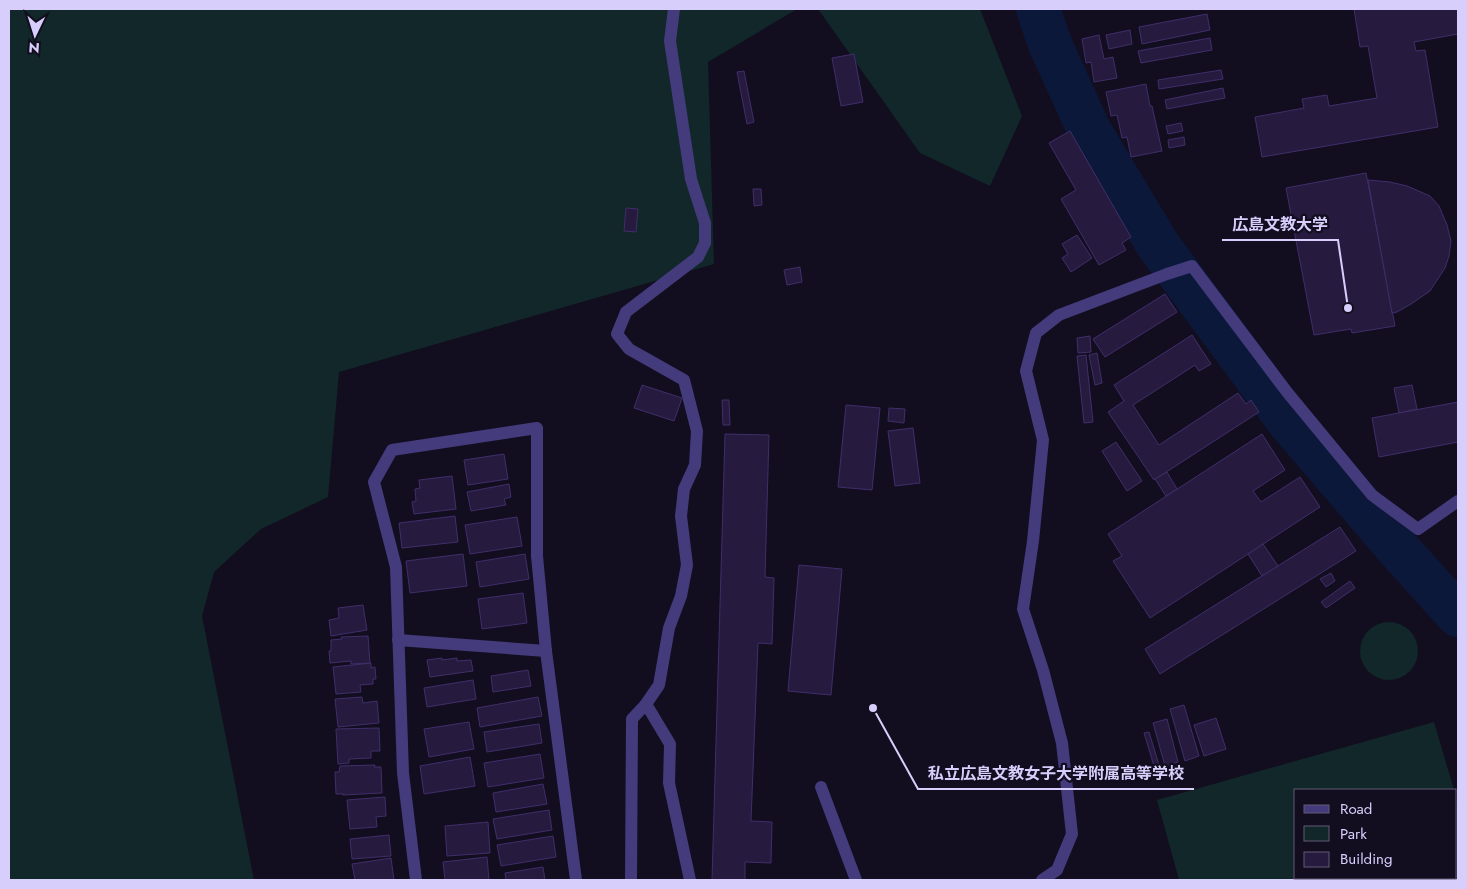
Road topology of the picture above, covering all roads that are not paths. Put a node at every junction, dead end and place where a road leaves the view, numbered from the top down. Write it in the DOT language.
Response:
graph roads {
  1 [pos="674,9"];
  2 [pos="1458,501"];
  3 [pos="398,640"];
  4 [pos="546,651"];
  5 [pos="646,704"];
  6 [pos="821,787"];
  7 [pos="416,880"];
  8 [pos="576,880"];
  9 [pos="631,880"];
  10 [pos="690,880"];
  11 [pos="856,880"];
  12 [pos="1042,880"];
  1 -- 5 [label="street"];
  2 -- 12 [label="street"];
  3 -- 4 [label="street"];
  3 -- 4 [label="street"];
  3 -- 7 [label="street"];
  4 -- 8 [label="street"];
  5 -- 9 [label="street"];
  5 -- 10 [label="street"];
  6 -- 11 [label="street"];
}
